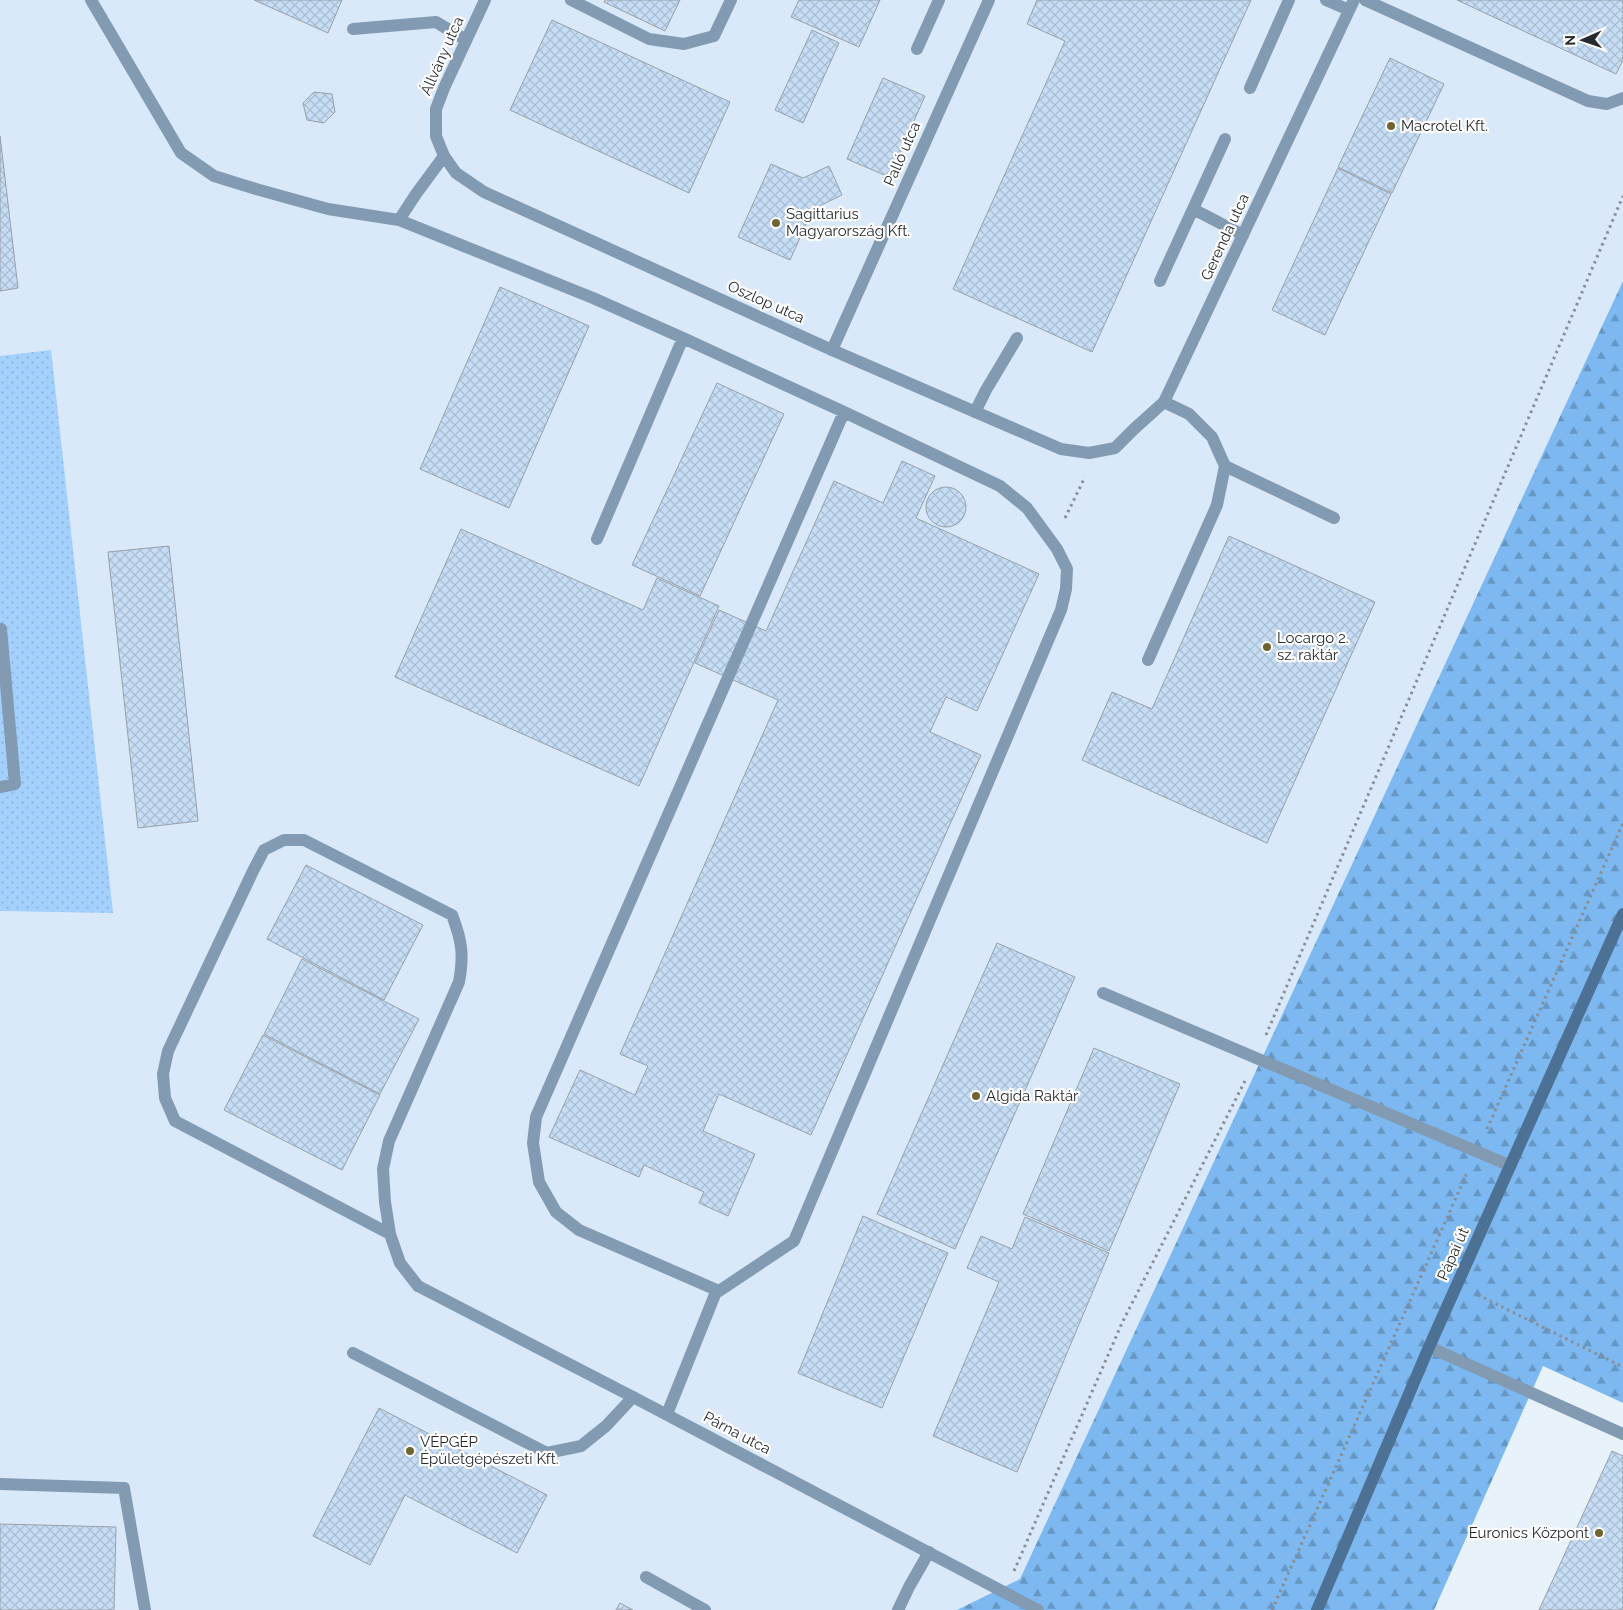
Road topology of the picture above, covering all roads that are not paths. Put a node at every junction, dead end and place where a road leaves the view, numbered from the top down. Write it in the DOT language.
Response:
graph roads {
  1 [pos="91,0"];
  2 [pos="485,0"];
  3 [pos="571,0"];
  4 [pos="731,0"];
  5 [pos="939,0"];
  6 [pos="989,0"];
  7 [pos="1289,0"];
  8 [pos="1326,0"];
  9 [pos="1365,0"];
  10 [pos="1352,5"];
  11 [pos="352,29"];
  12 [pos="466,40"];
  13 [pos="917,50"];
  14 [pos="1250,88"];
  15 [pos="1623,98"];
  16 [pos="1225,139"];
  17 [pos="444,156"];
  18 [pos="1193,209"];
  19 [pos="399,220"];
  20 [pos="1243,235"];
  21 [pos="1160,281"];
  22 [pos="684,338"];
  23 [pos="1017,338"];
  24 [pos="832,350"];
  25 [pos="1164,402"];
  26 [pos="844,412"];
  27 [pos="975,412"];
  28 [pos="1089,453"];
  29 [pos="1224,466"];
  30 [pos="1334,518"];
  31 [pos="598,538"];
  32 [pos="1,628"];
  33 [pos="1148,660"];
  34 [pos="0,787"];
  35 [pos="1623,914"];
  36 [pos="1103,994"];
  37 [pos="1511,1166"];
  38 [pos="390,1234"];
  39 [pos="718,1291"];
  40 [pos="1429,1347"];
  41 [pos="353,1353"];
  42 [pos="633,1397"];
  43 [pos="667,1414"];
  44 [pos="1623,1434"];
  45 [pos="0,1484"];
  46 [pos="929,1552"];
  47 [pos="646,1577"];
  48 [pos="145,1610"];
  49 [pos="705,1610"];
  50 [pos="898,1610"];
  51 [pos="1038,1610"];
  52 [pos="1317,1610"];
  1 -- 19 [label="street"];
  2 -- 12 [label="street, Állvány utca"];
  3 -- 4 [label="street"];
  5 -- 13 [label="street"];
  6 -- 24 [label="street, Palló utca"];
  7 -- 14 [label="street"];
  8 -- 10 [label="street"];
  9 -- 15 [label="street"];
  10 -- 20 [label="street, Gerenda utca"];
  11 -- 12 [label="street"];
  12 -- 17 [label="street, Állvány utca"];
  16 -- 18 [label="street"];
  17 -- 19 [label="street"];
  17 -- 24 [label="street, Oszlop utca"];
  18 -- 20 [label="street"];
  18 -- 21 [label="street"];
  19 -- 22 [label="street"];
  20 -- 25 [label="street, Gerenda utca"];
  22 -- 26 [label="street"];
  22 -- 31 [label="street"];
  23 -- 27 [label="street"];
  24 -- 27 [label="street, Oszlop utca"];
  25 -- 28 [label="street, Gerenda utca"];
  25 -- 29 [label="street"];
  26 -- 39 [label="street"];
  26 -- 39 [label="street"];
  27 -- 28 [label="street, Oszlop utca"];
  29 -- 30 [label="street"];
  29 -- 33 [label="street"];
  32 -- 34 [label="street"];
  35 -- 37 [label="main road, Pápai út"];
  36 -- 37 [label="street"];
  37 -- 40 [label="main road, Pápai út"];
  38 -- 38 [label="street"];
  38 -- 42 [label="street, Párna utca"];
  39 -- 43 [label="street"];
  40 -- 44 [label="street"];
  40 -- 52 [label="main road, Pápai út"];
  41 -- 42 [label="street"];
  42 -- 43 [label="street, Párna utca"];
  43 -- 46 [label="street, Párna utca"];
  45 -- 48 [label="street"];
  46 -- 50 [label="street"];
  46 -- 51 [label="street, Párna utca"];
  47 -- 49 [label="street"];
}
